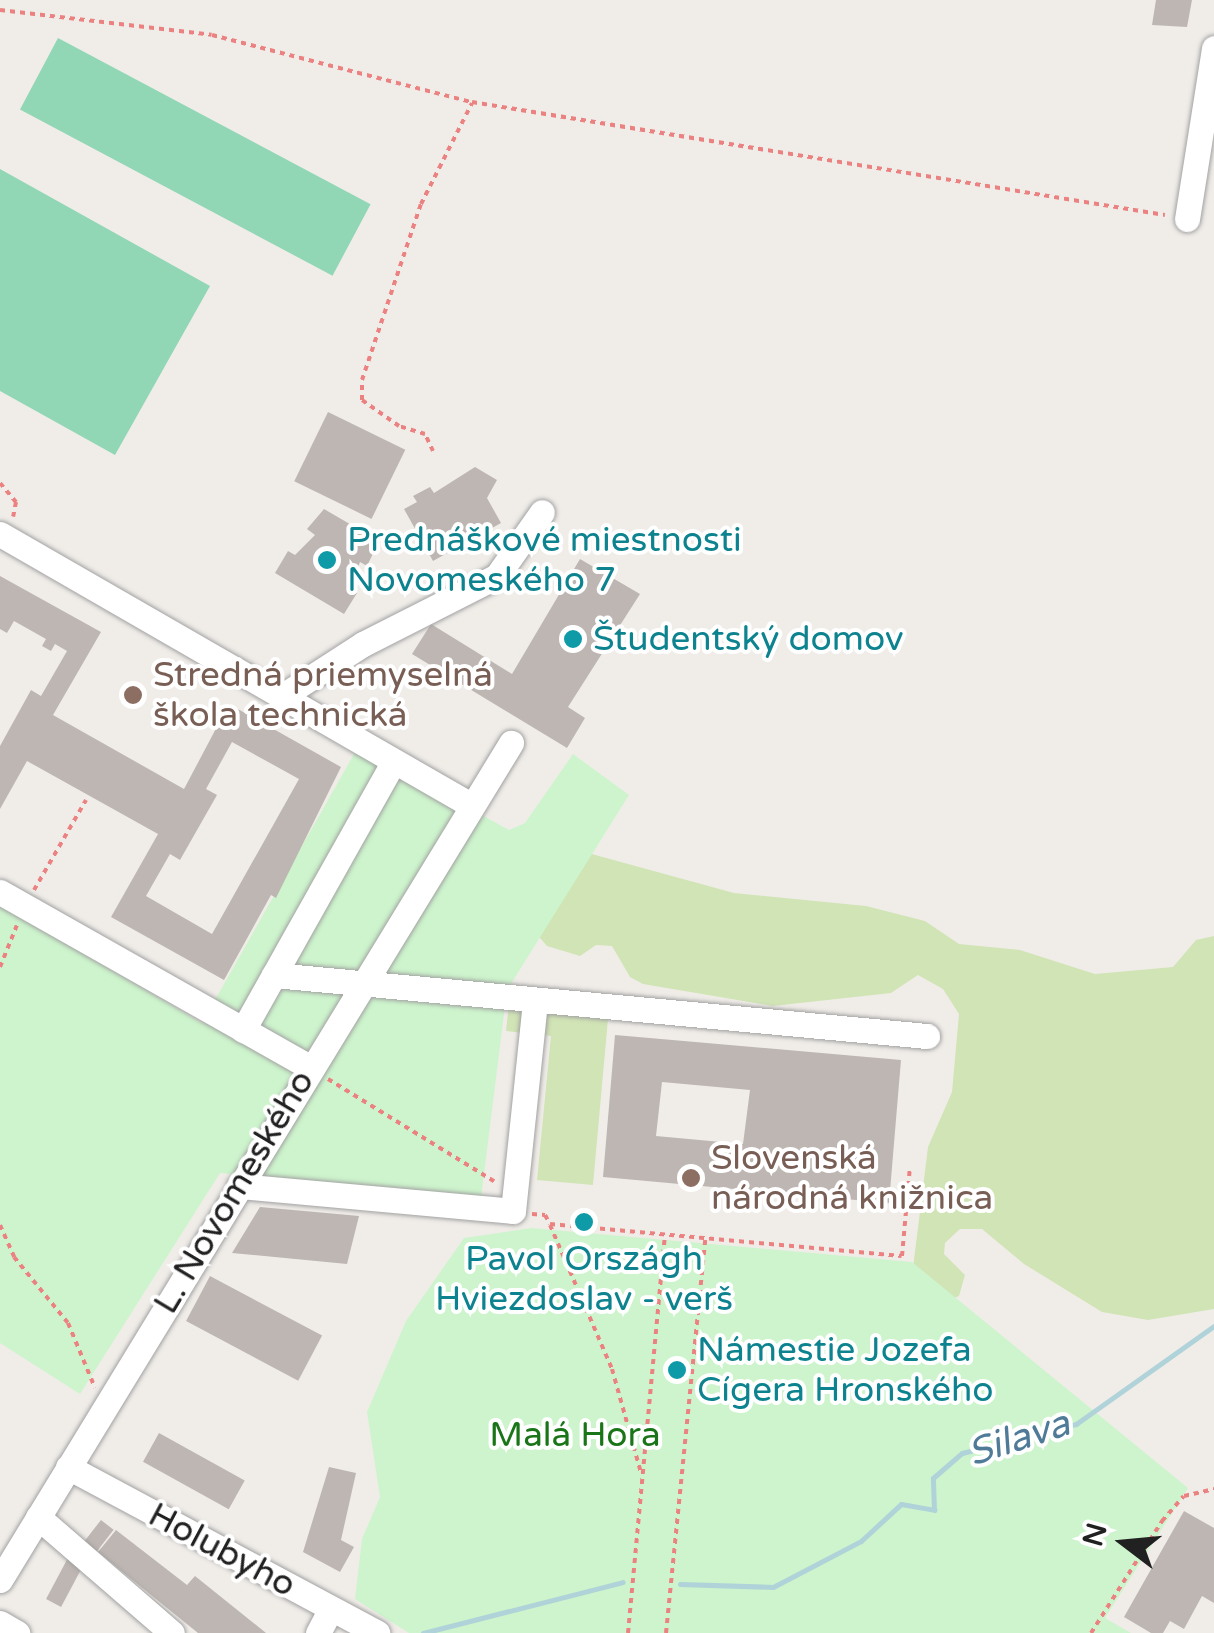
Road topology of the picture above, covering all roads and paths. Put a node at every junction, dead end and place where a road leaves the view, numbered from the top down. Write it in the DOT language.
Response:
graph roads {
  1 [pos="0,10"];
  2 [pos="1214,48"];
  3 [pos="472,102"];
  4 [pos="1187,219"];
  5 [pos="433,451"];
  6 [pos="0,483"];
  7 [pos="542,512"];
  8 [pos="2,535"];
  9 [pos="281,697"];
  10 [pos="511,743"];
  11 [pos="394,761"];
  12 [pos="86,800"];
  13 [pos="469,804"];
  14 [pos="0,892"];
  15 [pos="24,906"];
  16 [pos="0,967"];
  17 [pos="274,975"];
  18 [pos="358,986"];
  19 [pos="535,1000"];
  20 [pos="243,1030"];
  21 [pos="926,1036"];
  22 [pos="309,1067"];
  23 [pos="910,1166"];
  24 [pos="494,1181"];
  25 [pos="239,1186"];
  26 [pos="512,1211"];
  27 [pos="550,1224"];
  28 [pos="0,1225"];
  29 [pos="665,1235"];
  30 [pos="704,1239"];
  31 [pos="98,1393"];
  32 [pos="68,1467"];
  33 [pos="642,1478"];
  34 [pos="1214,1489"];
  35 [pos="38,1517"];
  36 [pos="0,1580"];
  37 [pos="331,1609"];
  38 [pos="0,1623"];
  39 [pos="18,1633"];
  40 [pos="172,1633"];
  41 [pos="318,1633"];
  42 [pos="377,1633"];
  43 [pos="628,1633"];
  44 [pos="666,1633"];
  45 [pos="1091,1633"];
  1 -- 3 [label="path"];
  2 -- 4 [label="street"];
  3 -- 4 [label="path"];
  3 -- 5 [label="path"];
  6 -- 8 [label="path"];
  7 -- 9 [label="street"];
  8 -- 9 [label="street"];
  9 -- 11 [label="street"];
  10 -- 13 [label="street, L. Novomeského"];
  11 -- 13 [label="street"];
  11 -- 17 [label="street"];
  12 -- 15 [label="path"];
  13 -- 18 [label="street, L. Novomeského"];
  14 -- 15 [label="street"];
  15 -- 16 [label="path"];
  15 -- 20 [label="street"];
  17 -- 18 [label="street"];
  17 -- 20 [label="street"];
  18 -- 19 [label="street"];
  18 -- 22 [label="street, L. Novomeského"];
  19 -- 21 [label="street"];
  19 -- 26 [label="street"];
  20 -- 22 [label="street"];
  22 -- 24 [label="path"];
  22 -- 25 [label="street, L. Novomeského"];
  23 -- 30 [label="path"];
  25 -- 26 [label="street"];
  25 -- 32 [label="street, L. Novomeského"];
  26 -- 27 [label="path"];
  27 -- 29 [label="path"];
  27 -- 33 [label="path"];
  28 -- 31 [label="path"];
  29 -- 30 [label="path"];
  29 -- 33 [label="path"];
  30 -- 44 [label="path"];
  32 -- 35 [label="street, L. Novomeského"];
  32 -- 37 [label="street, Holubyho"];
  33 -- 43 [label="path"];
  34 -- 45 [label="path"];
  35 -- 36 [label="street, L. Novomeského"];
  35 -- 40 [label="street"];
  37 -- 41 [label="street"];
  37 -- 42 [label="street, Holubyho"];
  38 -- 39 [label="street"];
}
